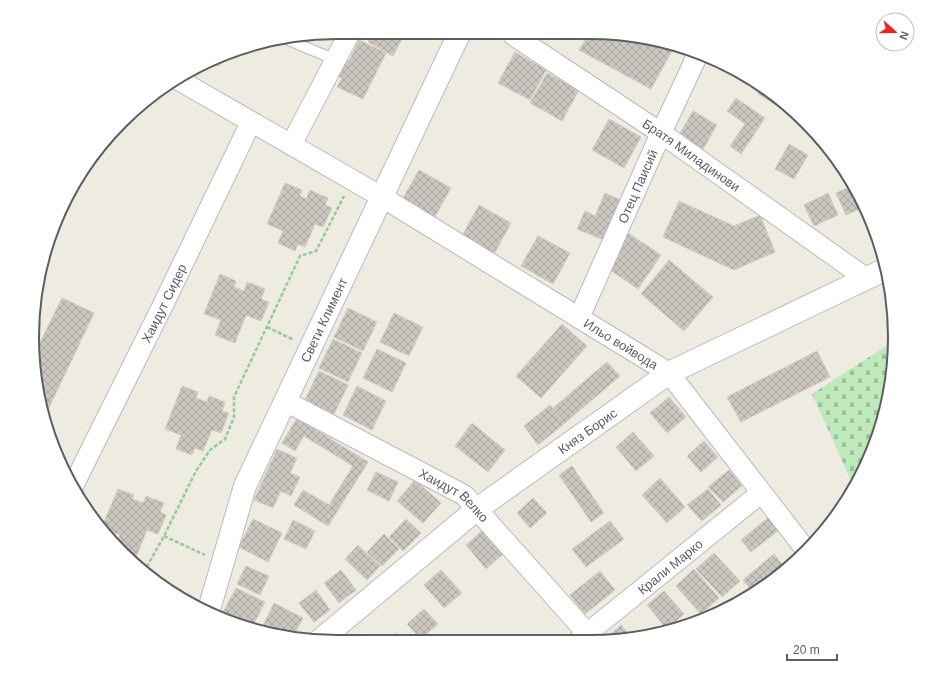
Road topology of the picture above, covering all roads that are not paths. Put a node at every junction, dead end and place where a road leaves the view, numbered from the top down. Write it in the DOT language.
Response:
graph roads {
  1 [pos="346,39"];
  2 [pos="457,39"];
  3 [pos="519,39"];
  4 [pos="294,43"];
  5 [pos="696,59"];
  6 [pos="336,60"];
  7 [pos="183,82"];
  8 [pos="251,122"];
  9 [pos="661,133"];
  10 [pos="291,145"];
  11 [pos="382,197"];
  12 [pos="876,274"];
  13 [pos="579,318"];
  14 [pos="669,373"];
  15 [pos="285,401"];
  16 [pos="76,480"];
  17 [pos="761,493"];
  18 [pos="477,509"];
  19 [pos="803,546"];
  20 [pos="210,606"];
  21 [pos="327,634"];
  22 [pos="581,635"];
  23 [pos="585,635"];
  1 -- 6 [label="street"];
  2 -- 11 [label="street, Свети Климент"];
  3 -- 9 [label="street, Братя Миладинови"];
  4 -- 6 [label="lane"];
  5 -- 9 [label="street, Отец Паисий"];
  6 -- 10 [label="street"];
  7 -- 8 [label="street, Ильо войвода"];
  8 -- 10 [label="street, Ильо войвода"];
  8 -- 16 [label="street, Хаидут Сидер"];
  9 -- 12 [label="street, Братя Миладинови"];
  9 -- 13 [label="street, Отец Паисий"];
  10 -- 11 [label="street, Ильо войвода"];
  11 -- 13 [label="street, Ильо войвода"];
  11 -- 15 [label="street, Свети Климент"];
  12 -- 14 [label="street, Княз Борис"];
  13 -- 14 [label="street, Ильо войвода"];
  14 -- 17 [label="street, Ильо войвода"];
  14 -- 18 [label="street, Княз Борис"];
  15 -- 18 [label="street, Хаидут Велко"];
  15 -- 20 [label="street, Свети Климент"];
  17 -- 19 [label="street, Ильо войвода"];
  17 -- 23 [label="street, Крали Марко"];
  18 -- 21 [label="street, Княз Борис"];
  18 -- 22 [label="street, Хаидут Велко"];
}
